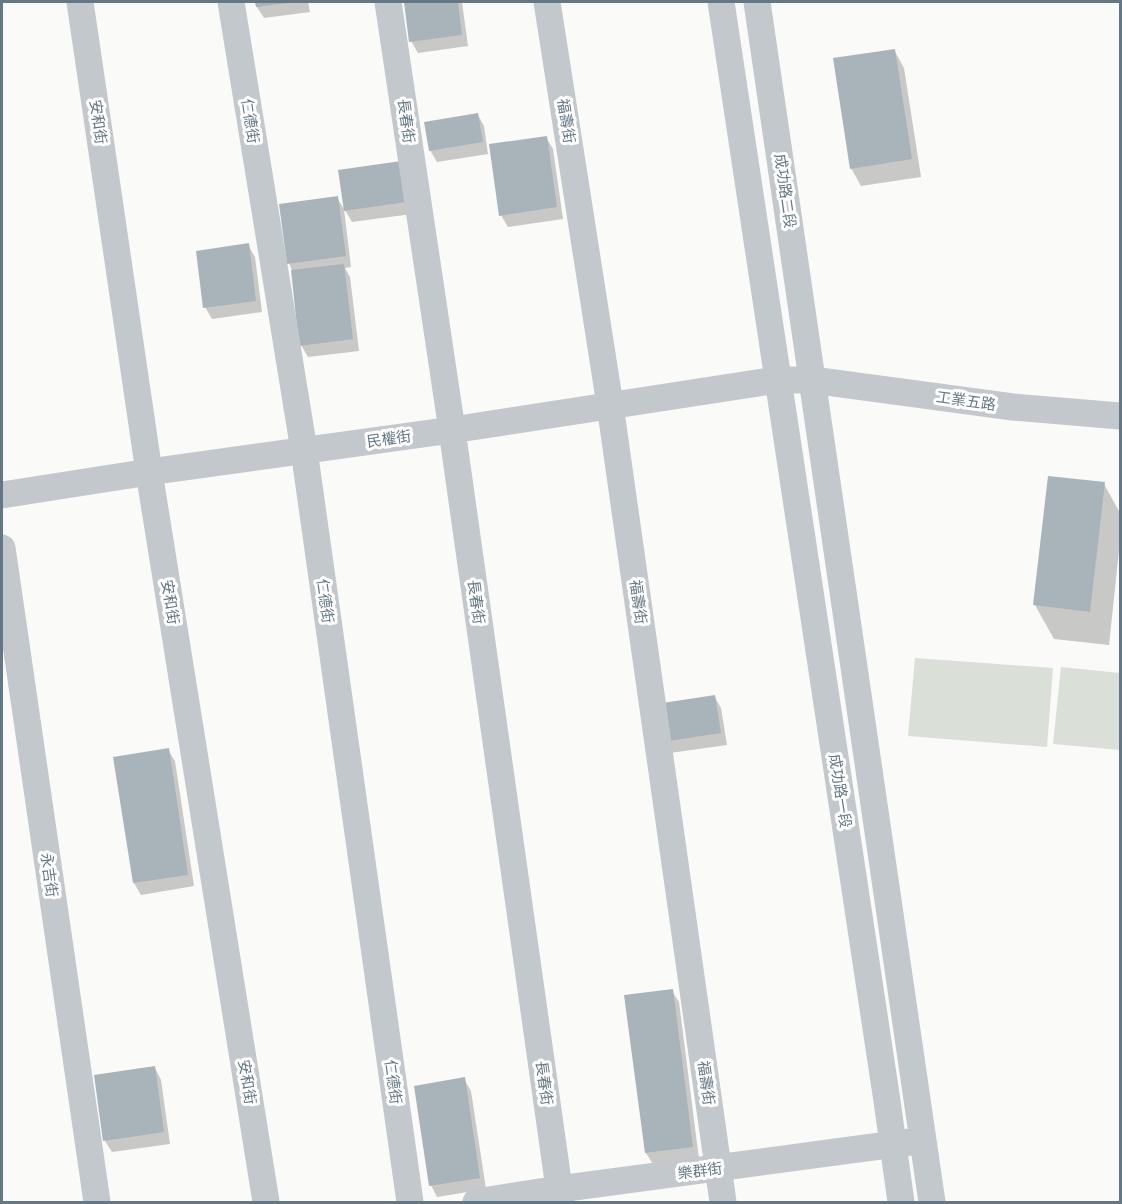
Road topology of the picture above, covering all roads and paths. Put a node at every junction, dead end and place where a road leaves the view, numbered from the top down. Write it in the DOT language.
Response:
graph roads {
  1 [pos="80,2"];
  2 [pos="231,2"];
  3 [pos="388,2"];
  4 [pos="547,2"];
  5 [pos="721,2"];
  6 [pos="757,2"];
  7 [pos="777,380"];
  8 [pos="812,380"];
  9 [pos="610,405"];
  10 [pos="1120,416"];
  11 [pos="452,430"];
  12 [pos="304,450"];
  13 [pos="149,472"];
  14 [pos="2,495"];
  15 [pos="2,548"];
  16 [pos="923,1141"];
  17 [pos="893,1144"];
  18 [pos="718,1168"];
  19 [pos="560,1196"];
  20 [pos="97,1203"];
  21 [pos="266,1203"];
  22 [pos="410,1203"];
  23 [pos="476,1203"];
  24 [pos="723,1203"];
  25 [pos="901,1203"];
  26 [pos="933,1203"];
  1 -- 13 [label="street, 安和街"];
  2 -- 12 [label="street, 仁德街"];
  3 -- 11 [label="street, 長春街"];
  4 -- 9 [label="street, 福壽街"];
  5 -- 7 [label="street"];
  6 -- 8 [label="street, 成功路二段"];
  7 -- 8 [label="street, 工業五路"];
  7 -- 9 [label="street, 民權街"];
  7 -- 17 [label="street, 成功路一段"];
  8 -- 10 [label="street, 工業五路"];
  8 -- 16 [label="street, 成功路一段"];
  9 -- 11 [label="street, 民權街"];
  9 -- 18 [label="street, 福壽街"];
  11 -- 12 [label="street, 民權街"];
  11 -- 19 [label="street, 長春街"];
  12 -- 13 [label="street, 民權街"];
  12 -- 22 [label="street, 仁德街"];
  13 -- 14 [label="street, 民權街"];
  13 -- 21 [label="street, 安和街"];
  15 -- 20 [label="street, 永吉街"];
  16 -- 17 [label="street, 樂群街"];
  16 -- 26 [label="street, 成功路一段"];
  17 -- 18 [label="street, 樂群街"];
  17 -- 25 [label="street, 成功路一段"];
  18 -- 19 [label="street, 樂群街"];
  18 -- 24 [label="street, 福壽街"];
  19 -- 23 [label="street, 樂群街"];
}
